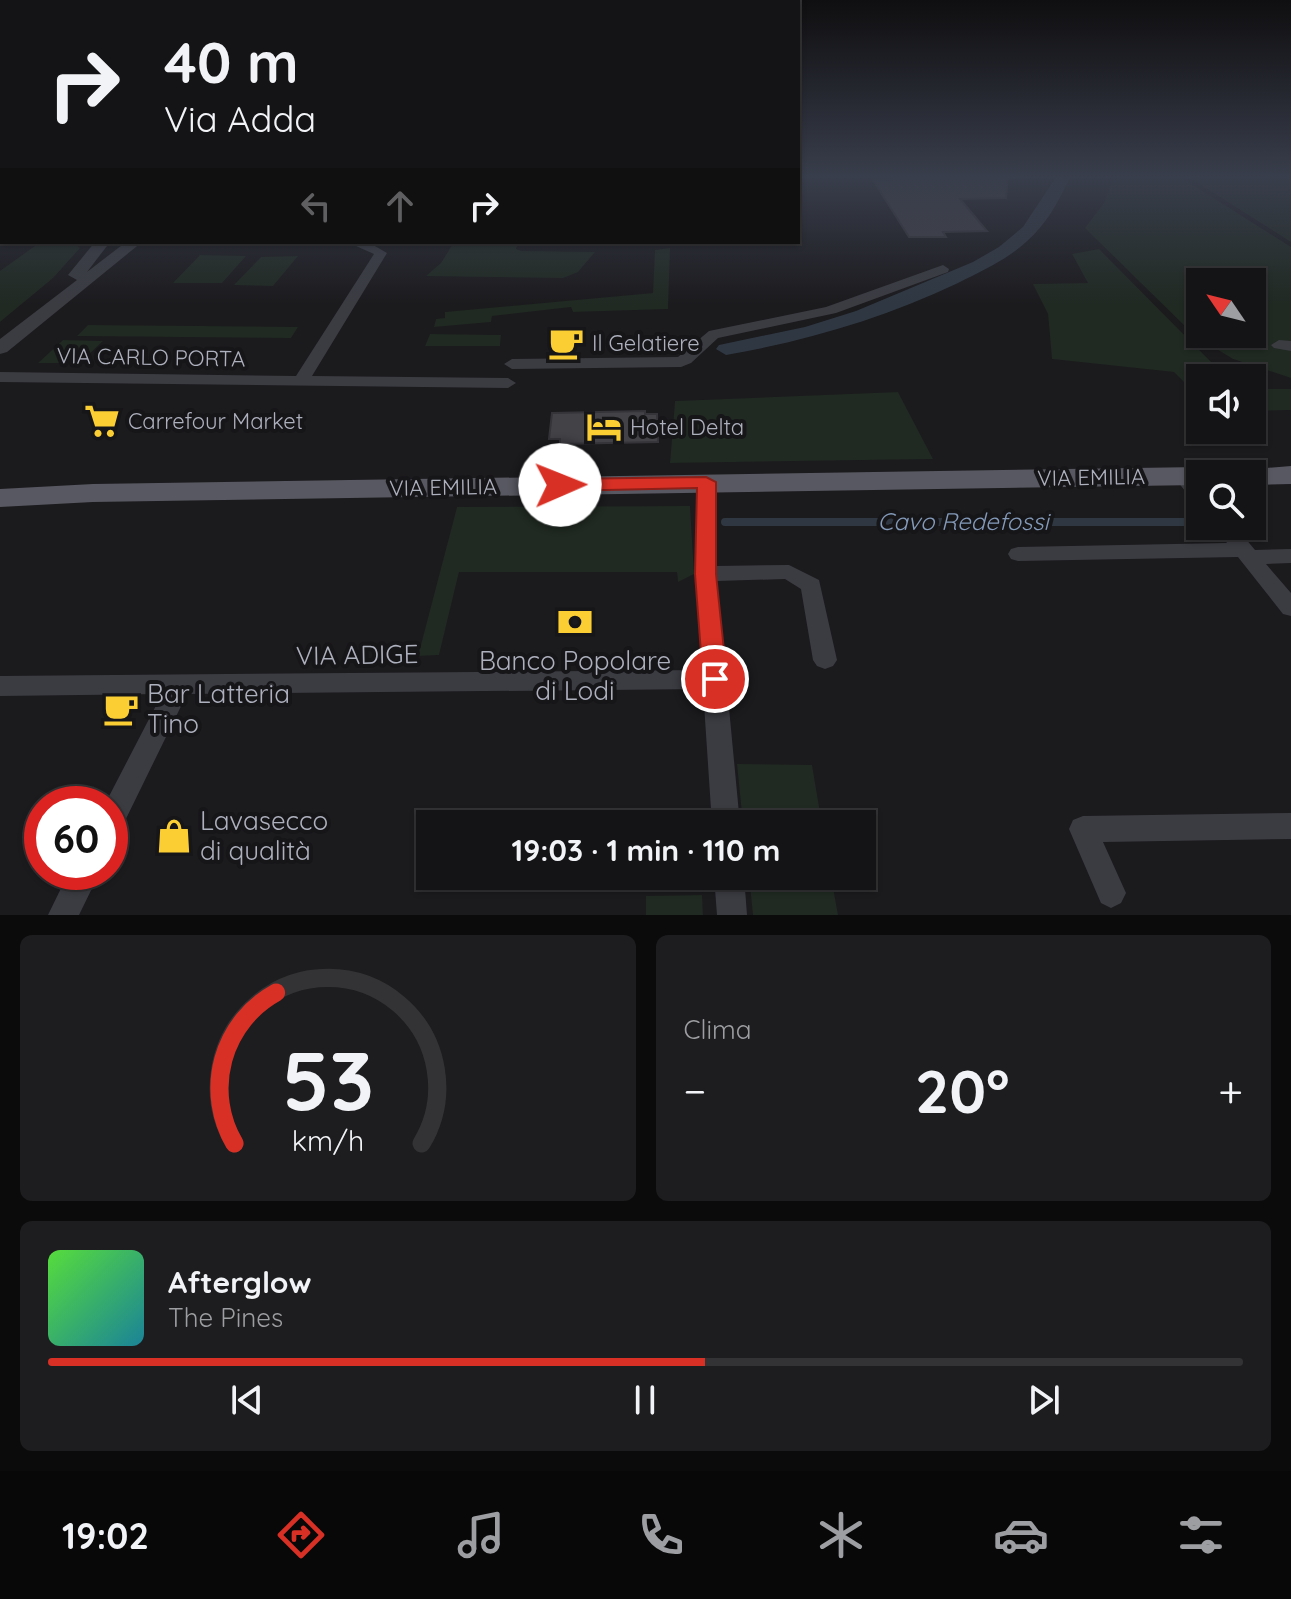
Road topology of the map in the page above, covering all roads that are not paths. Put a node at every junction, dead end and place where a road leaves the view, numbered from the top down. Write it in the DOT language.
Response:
graph roads {
  1 [pos="102,244"];
  2 [pos="132,244"];
  3 [pos="364,244"];
  4 [pos="943,269"];
  5 [pos="49,306"];
  6 [pos="0,348"];
  7 [pos="512,364"];
  8 [pos="0,377"];
  9 [pos="301,381"];
  10 [pos="508,383"];
  11 [pos="1291,475"];
  12 [pos="1266,476"];
  13 [pos="706,482"];
  14 [pos="1186,483"];
  15 [pos="7,495"];
  16 [pos="1235,540"];
  17 [pos="1246,553"];
  18 [pos="1018,554"];
  19 [pos="1291,556"];
  20 [pos="706,574"];
  21 [pos="1291,608"];
  22 [pos="825,660"];
  23 [pos="715,679"];
  24 [pos="0,686"];
  25 [pos="178,687"];
  26 [pos="128,786"];
  27 [pos="725,810"];
  28 [pos="1291,826"];
  29 [pos="76,890"];
  30 [pos="730,890"];
  31 [pos="1111,893"];
  32 [pos="63,915"];
  33 [pos="732,915"];
  1 -- 5 [label="street"];
  2 -- 5 [label="street"];
  3 -- 9 [label="street"];
  4 -- 7 [label="street"];
  5 -- 6 [label="street"];
  8 -- 9 [label="street, VIA CARLO PORTA"];
  9 -- 10 [label="street, VIA CARLO PORTA"];
  11 -- 12 [label="main road"];
  13 -- 14 [label="main road, VIA EMILIA"];
  13 -- 15 [label="main road, VIA EMILIA"];
  13 -- 20 [label="street"];
  16 -- 17 [label="street"];
  17 -- 18 [label="street"];
  17 -- 19 [label="street"];
  17 -- 21 [label="street"];
  20 -- 22 [label="street"];
  20 -- 23 [label="street"];
  23 -- 25 [label="street, VIA ADIGE"];
  23 -- 27 [label="street"];
  24 -- 25 [label="street, VIA ADIGE"];
  25 -- 26 [label="street"];
  28 -- 31 [label="street"];
  29 -- 32 [label="street"];
  30 -- 33 [label="street"];
}
